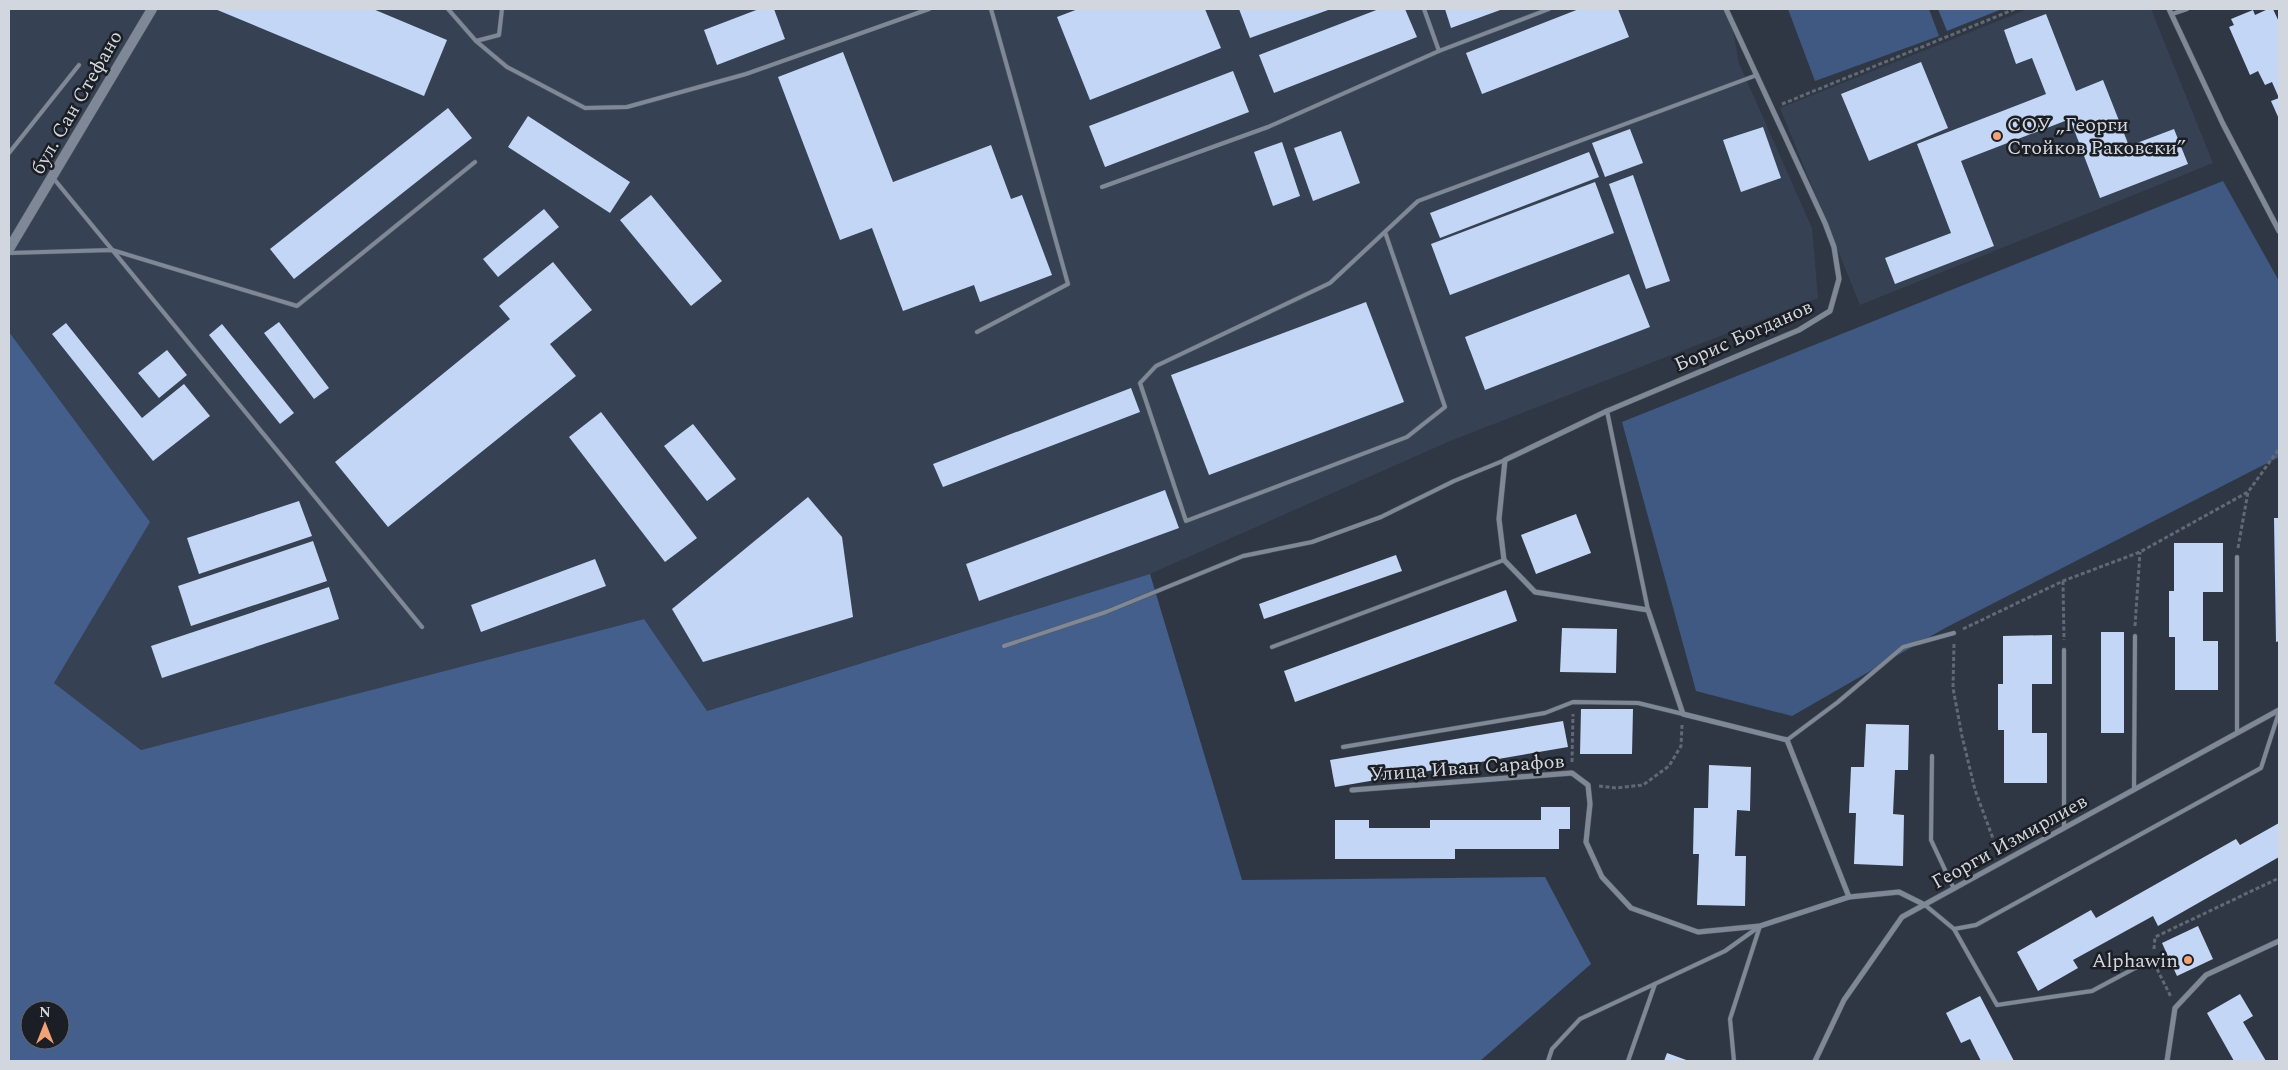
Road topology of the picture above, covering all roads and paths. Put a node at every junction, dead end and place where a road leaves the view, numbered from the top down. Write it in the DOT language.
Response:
graph roads {
  1 [pos="148,9"];
  2 [pos="152,9"];
  3 [pos="448,9"];
  4 [pos="502,9"];
  5 [pos="929,9"];
  6 [pos="991,9"];
  7 [pos="1424,9"];
  8 [pos="1549,9"];
  9 [pos="1726,9"];
  10 [pos="2015,9"];
  11 [pos="2187,9"];
  12 [pos="2170,12"];
  13 [pos="142,24"];
  14 [pos="476,41"];
  15 [pos="1439,51"];
  16 [pos="79,65"];
  17 [pos="1757,75"];
  18 [pos="1772,108"];
  19 [pos="9,153"];
  20 [pos="475,162"];
  21 [pos="52,178"];
  22 [pos="1102,187"];
  23 [pos="1385,232"];
  24 [pos="2279,232"];
  25 [pos="9,249"];
  26 [pos="112,250"];
  27 [pos="9,253"];
  28 [pos="977,332"];
  29 [pos="1607,411"];
  30 [pos="2279,449"];
  31 [pos="1505,460"];
  32 [pos="2248,492"];
  33 [pos="2140,552"];
  34 [pos="2237,557"];
  35 [pos="1504,560"];
  36 [pos="2063,581"];
  37 [pos="1648,610"];
  38 [pos="422,627"];
  39 [pos="1954,633"];
  40 [pos="2135,636"];
  41 [pos="1004,646"];
  42 [pos="1272,647"];
  43 [pos="2064,650"];
  44 [pos="1573,702"];
  45 [pos="2279,711"];
  46 [pos="1683,714"];
  47 [pos="2237,733"];
  48 [pos="1787,740"];
  49 [pos="1344,747"];
  50 [pos="1932,756"];
  51 [pos="1572,773"];
  52 [pos="1588,785"];
  53 [pos="1352,790"];
  54 [pos="2134,790"];
  55 [pos="2064,828"];
  56 [pos="2002,863"];
  57 [pos="2279,878"];
  58 [pos="1954,888"];
  59 [pos="1849,897"];
  60 [pos="1925,905"];
  61 [pos="1760,926"];
  62 [pos="1954,928"];
  63 [pos="2279,941"];
  64 [pos="2152,959"];
  65 [pos="1655,984"];
  66 [pos="2175,1008"];
  67 [pos="1548,1061"];
  68 [pos="1628,1061"];
  69 [pos="1734,1061"];
  70 [pos="1815,1061"];
  71 [pos="2167,1061"];
  1 -- 13 [label="main road, бул. Сан Стефано"];
  2 -- 13 [label="main road, бул. Сан Стефано"];
  3 -- 14 [label="lane"];
  4 -- 14 [label="lane"];
  5 -- 14 [label="lane"];
  6 -- 28 [label="lane"];
  7 -- 15 [label="lane"];
  8 -- 15 [label="lane"];
  9 -- 17 [label="street, Борис Богданов"];
  10 -- 18 [label="path"];
  11 -- 12 [label="lane"];
  12 -- 24 [label="street"];
  13 -- 21 [label="main road, бул. Сан Стефано"];
  15 -- 22 [label="lane"];
  16 -- 19 [label="lane"];
  17 -- 18 [label="street, Борис Богданов"];
  17 -- 23 [label="lane"];
  18 -- 29 [label="street, Борис Богданов"];
  20 -- 26 [label="lane"];
  21 -- 25 [label="main road, бул. Сан Стефано"];
  21 -- 26 [label="lane"];
  23 -- 23 [label="lane"];
  26 -- 27 [label="lane"];
  26 -- 38 [label="lane"];
  29 -- 31 [label="street, Борис Богданов"];
  29 -- 37 [label="lane"];
  30 -- 32 [label="path"];
  31 -- 35 [label="street"];
  31 -- 41 [label="lane"];
  32 -- 33 [label="path"];
  32 -- 34 [label="path"];
  33 -- 36 [label="path"];
  33 -- 40 [label="path"];
  34 -- 47 [label="lane"];
  35 -- 37 [label="street"];
  35 -- 42 [label="lane"];
  36 -- 39 [label="path"];
  36 -- 43 [label="path"];
  37 -- 46 [label="street"];
  39 -- 48 [label="lane"];
  39 -- 56 [label="path"];
  40 -- 54 [label="lane"];
  43 -- 55 [label="lane"];
  44 -- 46 [label="lane"];
  44 -- 49 [label="lane"];
  44 -- 51 [label="path"];
  45 -- 47 [label="street, Георги Измирлиев"];
  45 -- 62 [label="lane"];
  46 -- 48 [label="street"];
  46 -- 52 [label="path"];
  47 -- 54 [label="street, Георги Измирлиев"];
  48 -- 59 [label="street"];
  50 -- 58 [label="lane"];
  51 -- 52 [label="street, Улица Иван Сарафов"];
  51 -- 53 [label="street, Улица Иван Сарафов"];
  52 -- 61 [label="street, Улица Иван Сарафов"];
  54 -- 55 [label="street, Георги Измирлиев"];
  55 -- 56 [label="street, Георги Измирлиев"];
  56 -- 58 [label="street, Георги Измирлиев"];
  57 -- 64 [label="path"];
  58 -- 60 [label="street, Георги Измирлиев"];
  59 -- 60 [label="street, Улица Иван Сарафов"];
  59 -- 61 [label="street, Улица Иван Сарафов"];
  60 -- 62 [label="lane"];
  60 -- 70 [label="street, Георги Измирлиев"];
  61 -- 65 [label="lane"];
  61 -- 69 [label="lane"];
  62 -- 64 [label="lane"];
  63 -- 66 [label="street"];
  64 -- 66 [label="path"];
  65 -- 67 [label="lane"];
  65 -- 68 [label="lane"];
  66 -- 71 [label="street"];
}
